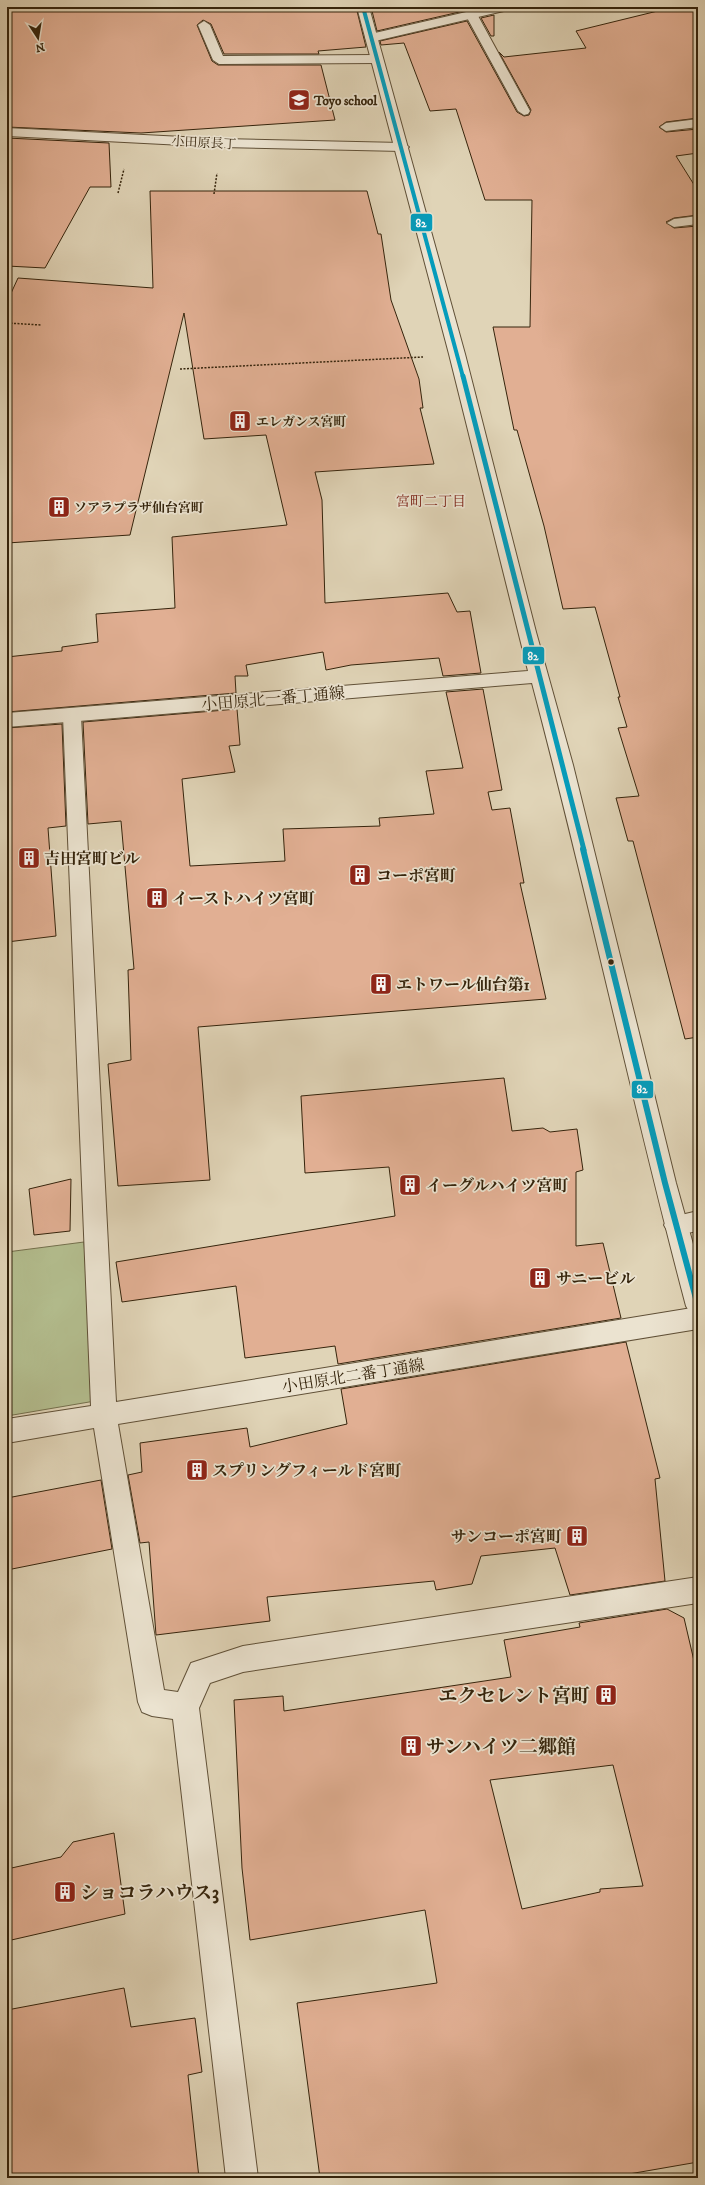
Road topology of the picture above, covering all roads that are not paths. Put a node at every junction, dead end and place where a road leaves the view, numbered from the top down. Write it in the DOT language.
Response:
graph roads {
  1 [pos="363,7"];
  2 [pos="504,7"];
  3 [pos="471,14"];
  4 [pos="204,25"];
  5 [pos="371,38"];
  6 [pos="377,59"];
  7 [pos="524,111"];
  8 [pos="666,127"];
  9 [pos="696,127"];
  10 [pos="7,132"];
  11 [pos="402,147"];
  12 [pos="698,220"];
  13 [pos="674,223"];
  14 [pos="539,676"];
  15 [pos="72,716"];
  16 [pos="7,720"];
  17 [pos="687,1223"];
  18 [pos="698,1306"];
  19 [pos="698,1318"];
  20 [pos="104,1415"];
  21 [pos="7,1431"];
  22 [pos="698,1590"];
  23 [pos="185,1707"];
  24 [pos="242,2178"];
  1 -- 5 [label="street"];
  2 -- 3 [label="street"];
  3 -- 5 [label="street"];
  3 -- 7 [label="lane"];
  4 -- 6 [label="lane"];
  5 -- 6 [label="street"];
  6 -- 11 [label="street"];
  8 -- 9 [label="lane"];
  10 -- 11 [label="street, 小田原長丁"];
  11 -- 14 [label="street"];
  12 -- 13 [label="lane"];
  14 -- 15 [label="street, 小田原北一番丁通線"];
  14 -- 17 [label="street"];
  15 -- 16 [label="street, 小田原北一番丁通線"];
  15 -- 20 [label="street"];
  17 -- 18 [label="street"];
  19 -- 20 [label="street, 小田原北二番丁通線"];
  20 -- 21 [label="street, 小田原北二番丁通線"];
  20 -- 23 [label="street"];
  22 -- 23 [label="street"];
  23 -- 24 [label="street"];
}
